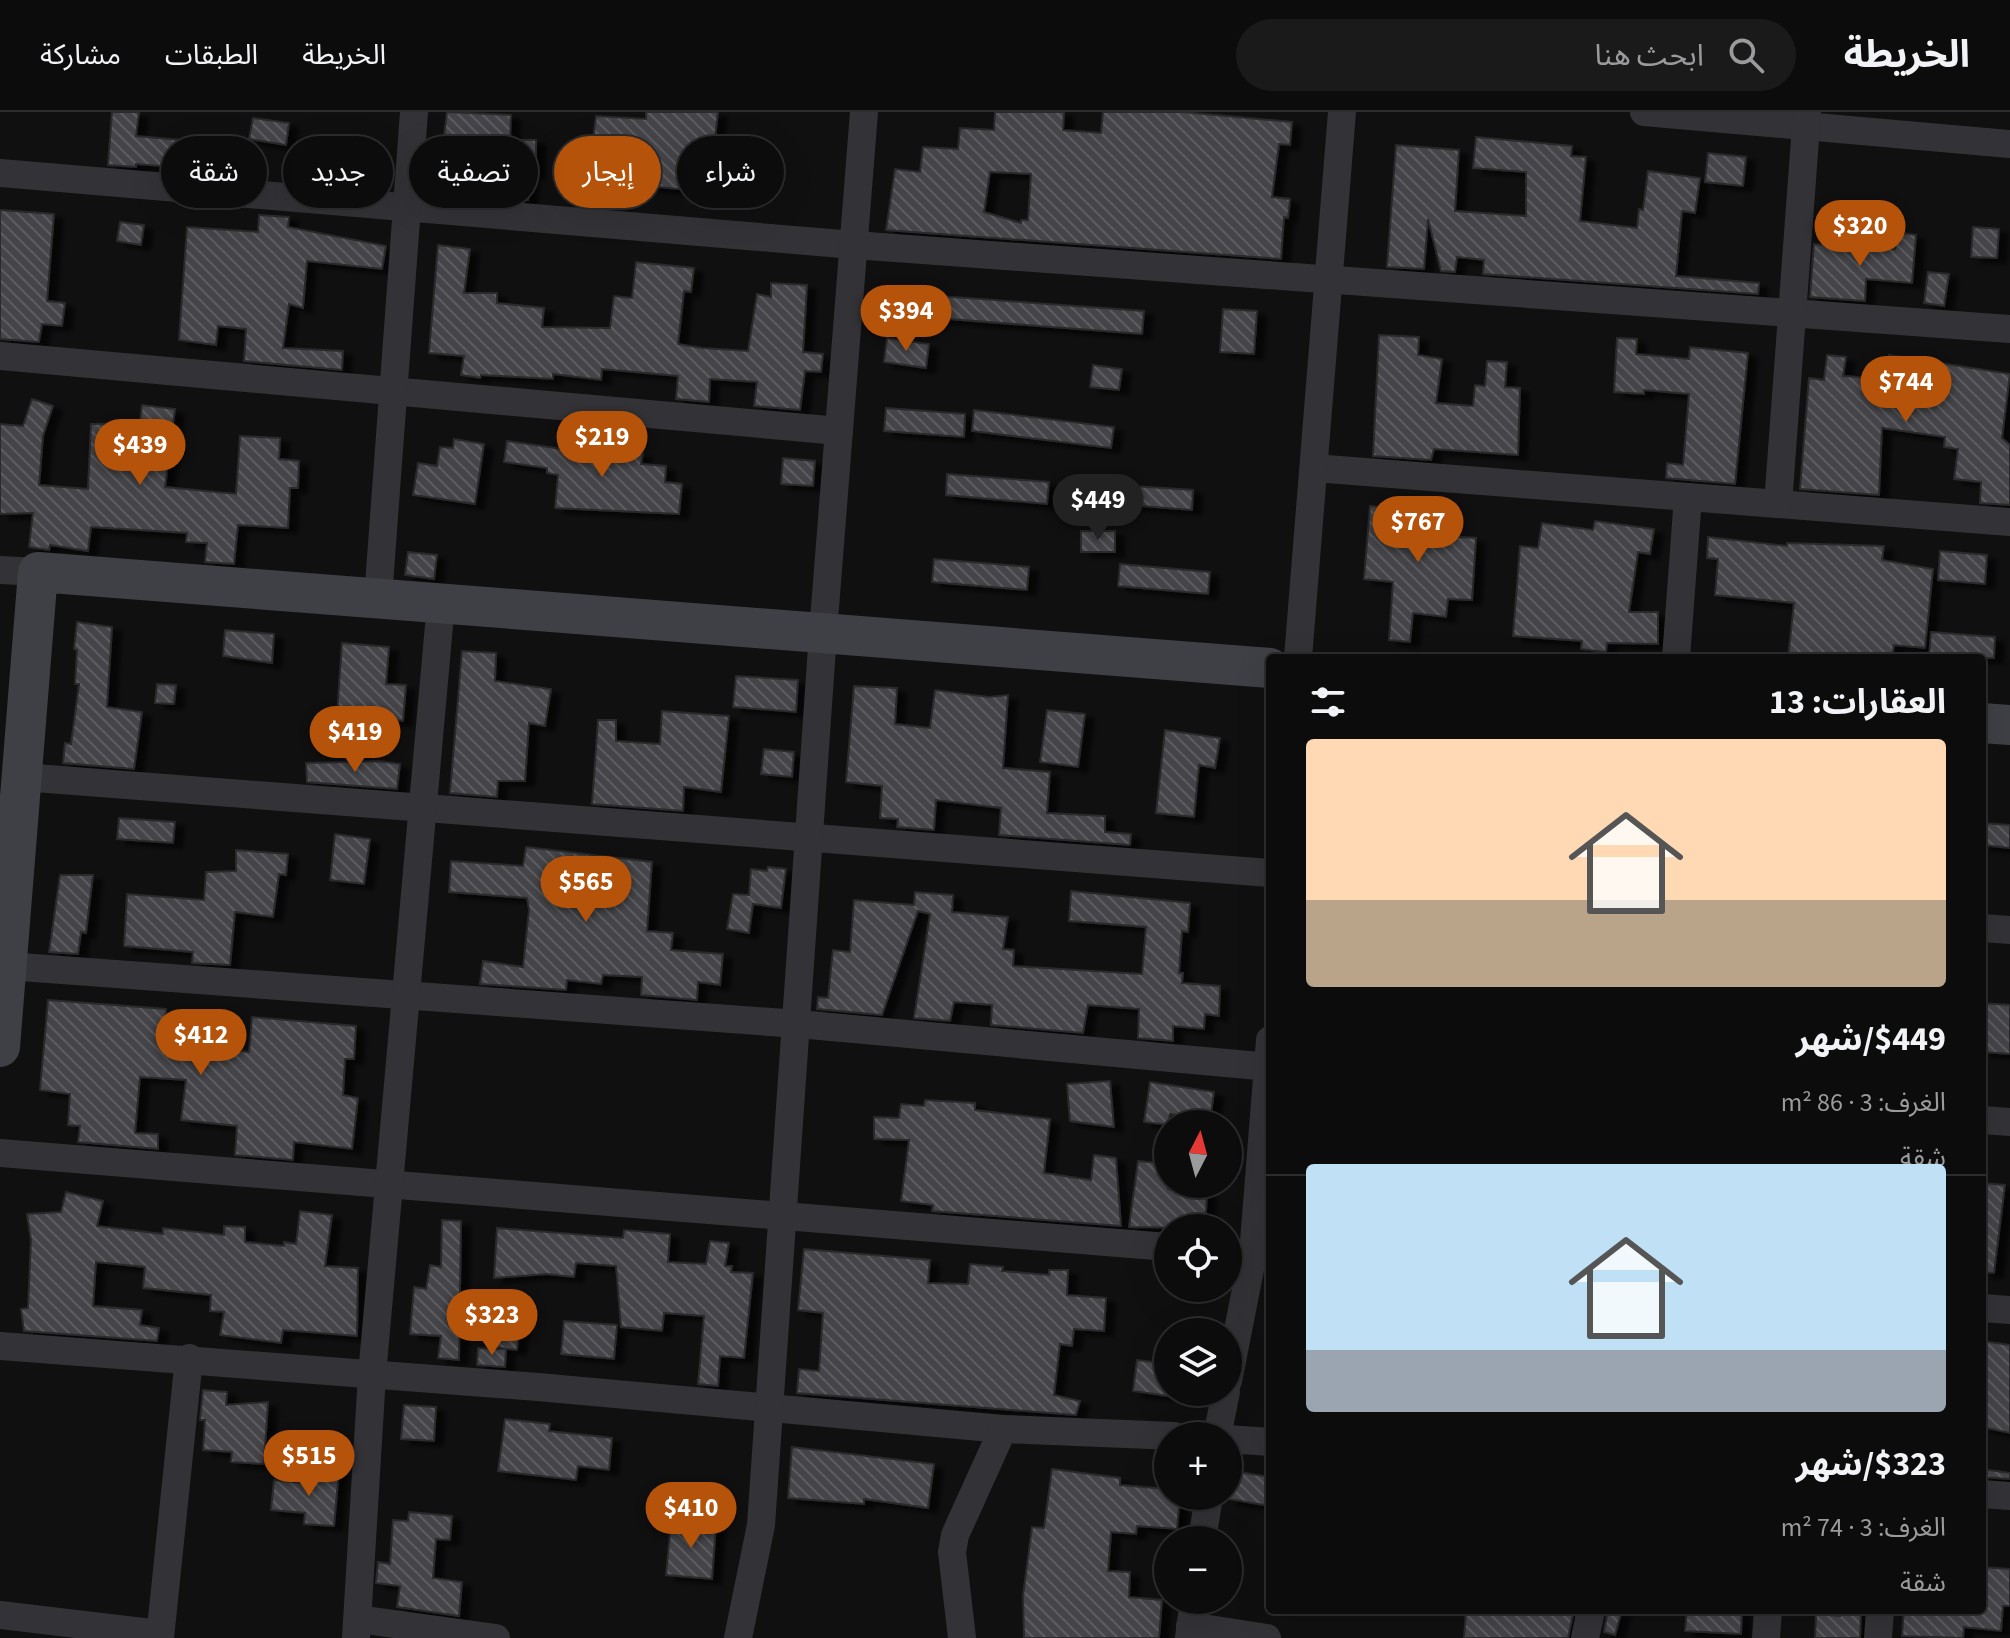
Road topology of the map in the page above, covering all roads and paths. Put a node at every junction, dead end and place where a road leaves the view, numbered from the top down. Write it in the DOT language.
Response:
graph roads {
  1 [pos="414,112"];
  2 [pos="864,112"];
  3 [pos="1342,112"];
  4 [pos="1644,112"];
  5 [pos="1807,119"];
  6 [pos="2010,144"];
  7 [pos="0,173"];
  8 [pos="405,206"];
  9 [pos="854,245"];
  10 [pos="1328,280"];
  11 [pos="1792,312"];
  12 [pos="2010,329"];
  13 [pos="0,356"];
  14 [pos="393,391"];
  15 [pos="839,431"];
  16 [pos="1314,468"];
  17 [pos="1688,497"];
  18 [pos="1778,504"];
  19 [pos="2010,522"];
  20 [pos="19,571"];
  21 [pos="378,598"];
  22 [pos="441,603"];
  23 [pos="823,633"];
  24 [pos="1298,654"];
  25 [pos="1676,654"];
  26 [pos="1266,668"];
  27 [pos="1986,723"];
  28 [pos="2010,725"];
  29 [pos="22,777"];
  30 [pos="422,807"];
  31 [pos="810,835"];
  32 [pos="7,871"];
  33 [pos="1266,873"];
  34 [pos="1986,928"];
  35 [pos="2010,930"];
  36 [pos="7,966"];
  37 [pos="407,998"];
  38 [pos="798,1024"];
  39 [pos="0,1047"];
  40 [pos="1266,1058"];
  41 [pos="1266,1089"];
  42 [pos="1986,1120"];
  43 [pos="2010,1122"];
  44 [pos="0,1153"];
  45 [pos="390,1182"];
  46 [pos="784,1214"];
  47 [pos="1154,1246"];
  48 [pos="1250,1254"];
  49 [pos="1986,1308"];
  50 [pos="2010,1310"];
  51 [pos="1239,1318"];
  52 [pos="0,1346"];
  53 [pos="189,1358"];
  54 [pos="372,1375"];
  55 [pos="768,1409"];
  56 [pos="1003,1429"];
  57 [pos="1154,1435"];
  58 [pos="1242,1440"];
  59 [pos="1266,1442"];
  60 [pos="1986,1494"];
  61 [pos="2010,1496"];
  62 [pos="1590,1614"];
  63 [pos="1768,1614"];
  64 [pos="1880,1614"];
  65 [pos="0,1615"];
  66 [pos="1191,1621"];
  67 [pos="357,1629"];
  68 [pos="160,1636"];
  69 [pos="496,1638"];
  70 [pos="738,1638"];
  71 [pos="962,1638"];
  72 [pos="1267,1638"];
  73 [pos="1585,1638"];
  74 [pos="1766,1638"];
  75 [pos="1878,1638"];
  1 -- 8 [label="street"];
  2 -- 9 [label="street"];
  3 -- 10 [label="street"];
  4 -- 5 [label="street"];
  5 -- 6 [label="street"];
  5 -- 11 [label="street"];
  7 -- 8 [label="street"];
  8 -- 9 [label="street"];
  8 -- 14 [label="street"];
  9 -- 10 [label="street"];
  9 -- 15 [label="street"];
  10 -- 11 [label="street"];
  10 -- 16 [label="street"];
  11 -- 12 [label="street"];
  11 -- 18 [label="street"];
  13 -- 14 [label="street"];
  14 -- 15 [label="street"];
  14 -- 21 [label="street"];
  15 -- 23 [label="street"];
  16 -- 17 [label="street"];
  16 -- 24 [label="street"];
  17 -- 18 [label="street"];
  17 -- 25 [label="street"];
  18 -- 19 [label="street"];
  20 -- 21 [label="street"];
  20 -- 29 [label="street"];
  21 -- 22 [label="street"];
  22 -- 23 [label="street"];
  22 -- 30 [label="street"];
  23 -- 26 [label="street"];
  23 -- 31 [label="street"];
  27 -- 28 [label="street"];
  29 -- 30 [label="street"];
  29 -- 32 [label="street"];
  30 -- 31 [label="street"];
  30 -- 37 [label="street"];
  31 -- 33 [label="street"];
  31 -- 38 [label="street"];
  32 -- 36 [label="street"];
  34 -- 35 [label="street"];
  36 -- 37 [label="street"];
  36 -- 39 [label="street"];
  37 -- 38 [label="street"];
  37 -- 45 [label="street"];
  38 -- 40 [label="street"];
  38 -- 46 [label="street"];
  41 -- 48 [label="street"];
  42 -- 43 [label="street"];
  44 -- 45 [label="street"];
  45 -- 46 [label="street"];
  45 -- 54 [label="street"];
  46 -- 47 [label="street"];
  46 -- 55 [label="street"];
  48 -- 51 [label="street"];
  49 -- 50 [label="street"];
  52 -- 53 [label="street"];
  53 -- 54 [label="street"];
  53 -- 68 [label="street"];
  54 -- 55 [label="street"];
  54 -- 67 [label="street"];
  55 -- 56 [label="street"];
  55 -- 70 [label="street"];
  56 -- 57 [label="street"];
  56 -- 71 [label="street"];
  58 -- 59 [label="street"];
  60 -- 61 [label="street"];
  62 -- 73 [label="street"];
  63 -- 74 [label="street"];
  64 -- 75 [label="street"];
  65 -- 68 [label="street"];
  66 -- 72 [label="street"];
  67 -- 69 [label="street"];
}
